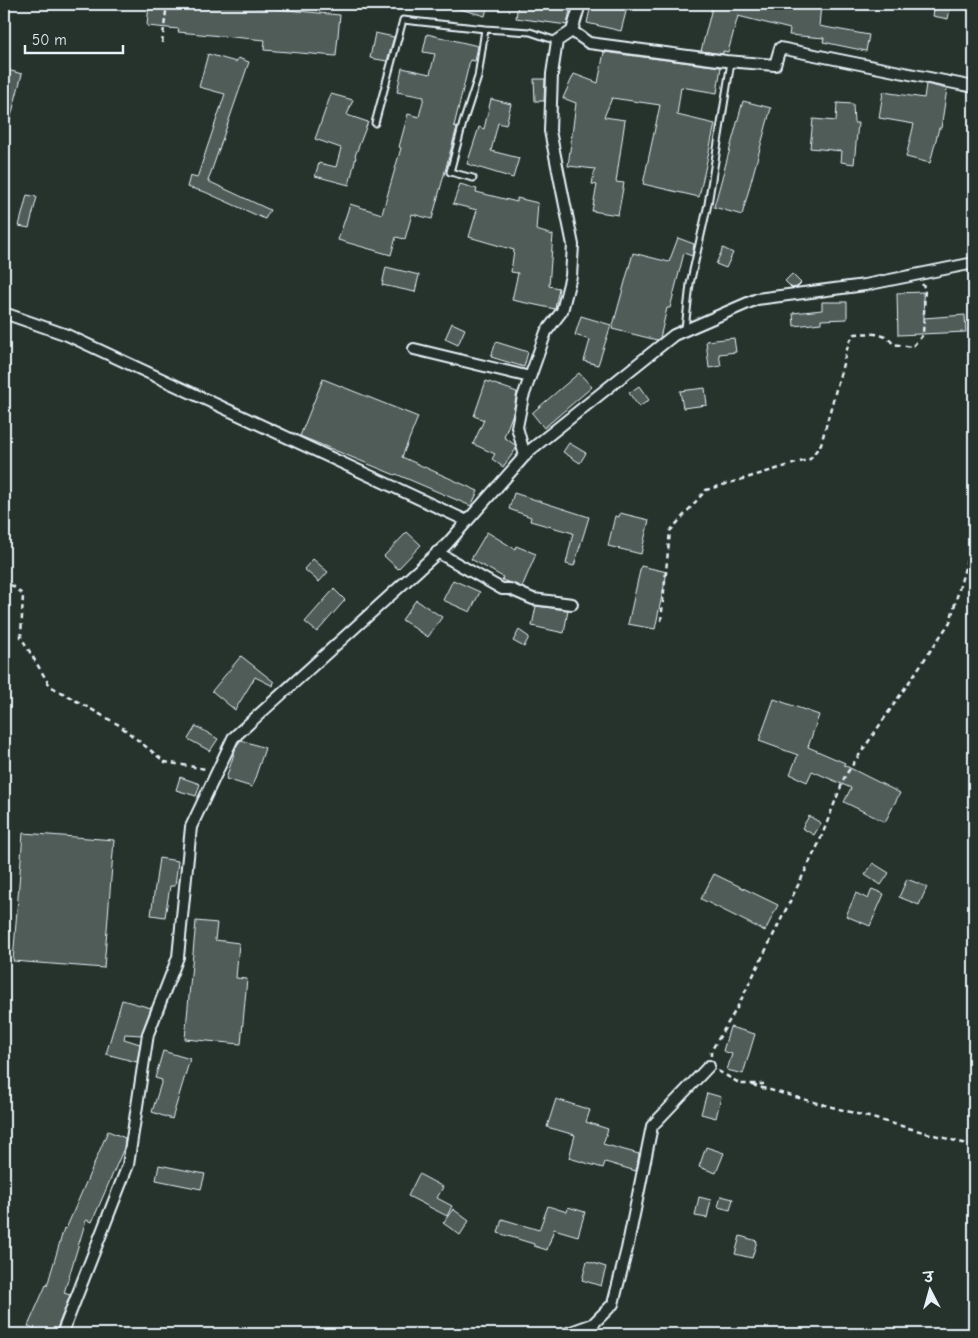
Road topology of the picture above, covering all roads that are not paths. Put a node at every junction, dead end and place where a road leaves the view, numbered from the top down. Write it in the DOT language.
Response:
graph roads {
  1 [pos="580,4"];
  2 [pos="485,29"];
  3 [pos="572,31"];
  4 [pos="557,41"];
  5 [pos="731,62"];
  6 [pos="974,87"];
  7 [pos="375,123"];
  8 [pos="472,178"];
  9 [pos="974,263"];
  10 [pos="4,313"];
  11 [pos="685,331"];
  12 [pos="414,349"];
  13 [pos="530,377"];
  14 [pos="525,456"];
  15 [pos="467,521"];
  16 [pos="437,552"];
  17 [pos="572,604"];
  18 [pos="709,1066"];
  19 [pos="62,1334"];
  20 [pos="565,1334"];
  1 -- 3 [label="street"];
  2 -- 4 [label="lane"];
  2 -- 7 [label="lane"];
  2 -- 8 [label="lane"];
  3 -- 4 [label="street"];
  3 -- 5 [label="street"];
  4 -- 13 [label="street"];
  5 -- 6 [label="street"];
  5 -- 11 [label="lane"];
  9 -- 11 [label="street"];
  10 -- 15 [label="street"];
  11 -- 14 [label="street"];
  12 -- 13 [label="street"];
  13 -- 14 [label="street"];
  14 -- 15 [label="street"];
  15 -- 16 [label="street"];
  16 -- 17 [label="street"];
  16 -- 19 [label="street"];
  18 -- 20 [label="street"];
}
